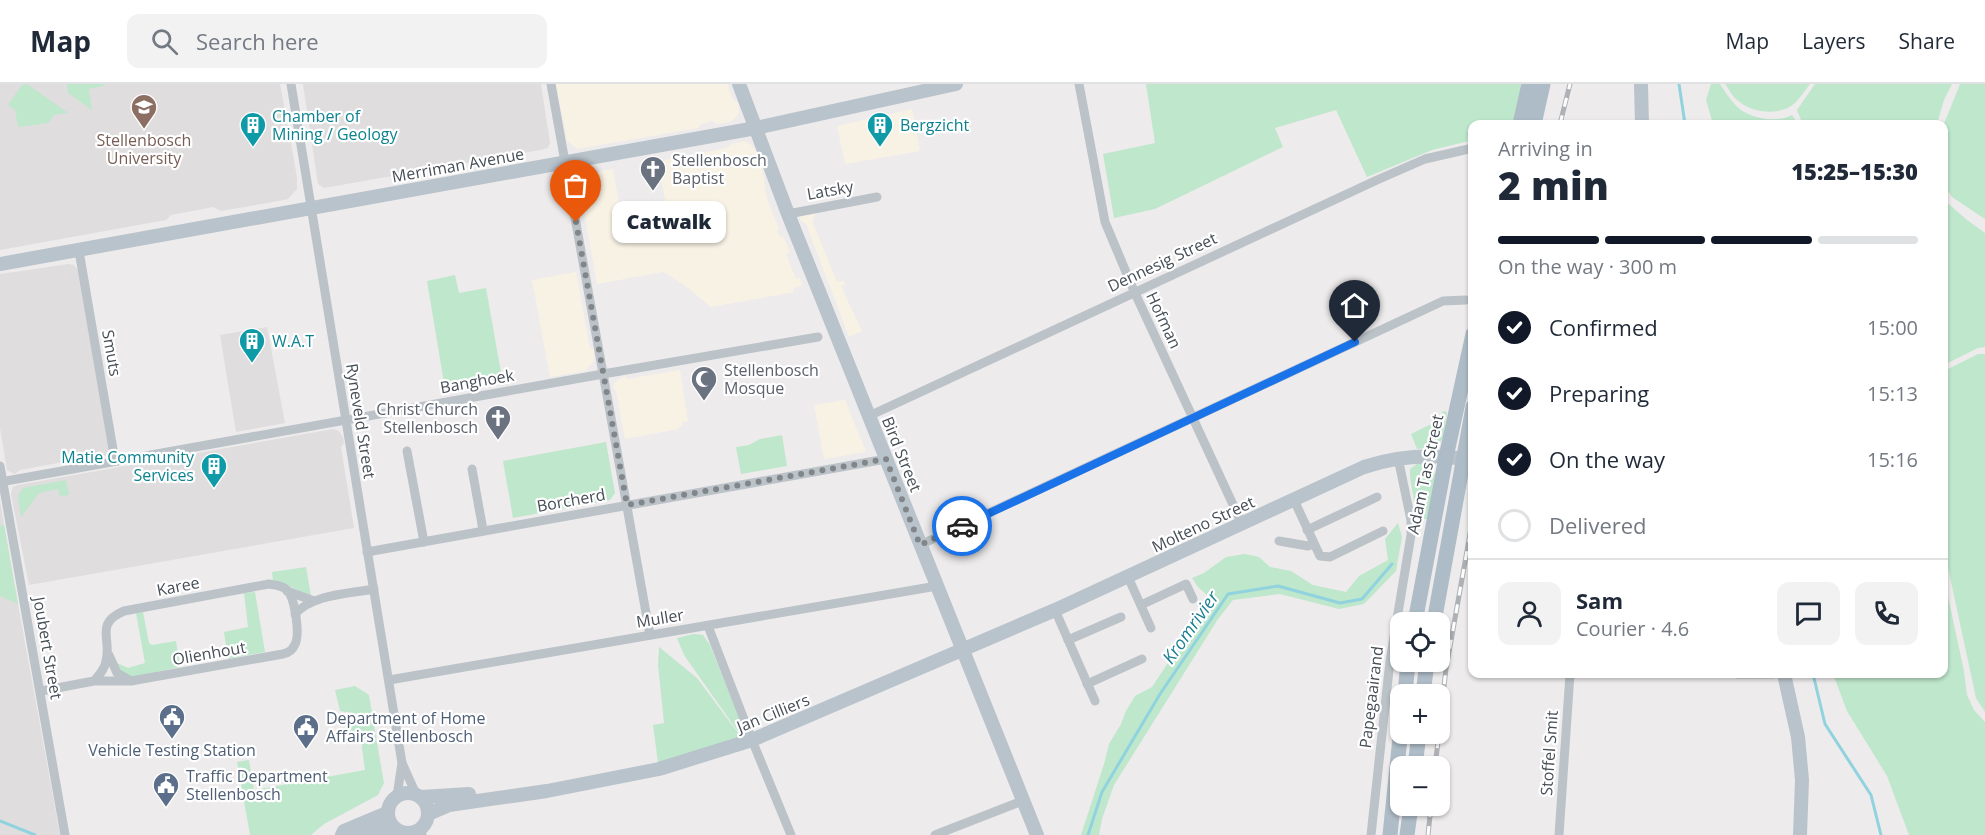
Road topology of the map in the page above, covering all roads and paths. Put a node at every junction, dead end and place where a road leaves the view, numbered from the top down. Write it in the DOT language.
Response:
graph roads {
  1 [pos="291,84"];
  2 [pos="552,84"];
  3 [pos="739,84"];
  4 [pos="956,84"];
  5 [pos="1079,84"];
  6 [pos="1528,84"];
  7 [pos="1543,84"];
  8 [pos="1641,84"];
  9 [pos="1521,120"];
  10 [pos="1535,120"];
  11 [pos="1642,120"];
  12 [pos="756,128"];
  13 [pos="1468,149"];
  14 [pos="566,162"];
  15 [pos="877,197"];
  16 [pos="311,209"];
  17 [pos="788,214"];
  18 [pos="79,251"];
  19 [pos="0,264"];
  20 [pos="1134,291"];
  21 [pos="1466,300"];
  22 [pos="818,337"];
  23 [pos="1468,357"];
  24 [pos="603,374"];
  25 [pos="868,416"];
  26 [pos="1194,417"];
  27 [pos="345,420"];
  28 [pos="1468,431"];
  29 [pos="407,451"];
  30 [pos="1446,457"];
  31 [pos="1398,458"];
  32 [pos="886,459"];
  33 [pos="1462,459"];
  34 [pos="115,461"];
  35 [pos="0,466"];
  36 [pos="472,469"];
  37 [pos="1,482"];
  38 [pos="1377,497"];
  39 [pos="1294,500"];
  40 [pos="627,505"];
  41 [pos="1242,524"];
  42 [pos="1305,526"];
  43 [pos="483,530"];
  44 [pos="1383,531"];
  45 [pos="424,542"];
  46 [pos="1279,542"];
  47 [pos="1313,544"];
  48 [pos="920,545"];
  49 [pos="367,552"];
  50 [pos="1128,577"];
  51 [pos="937,586"];
  52 [pos="374,590"];
  53 [pos="287,591"];
  54 [pos="1193,599"];
  55 [pos="314,600"];
  56 [pos="1141,605"];
  57 [pos="1055,610"];
  58 [pos="1417,612"];
  59 [pos="1436,612"];
  60 [pos="295,614"];
  61 [pos="1121,617"];
  62 [pos="708,626"];
  63 [pos="1151,628"];
  64 [pos="650,635"];
  65 [pos="1068,640"];
  66 [pos="964,651"];
  67 [pos="108,652"];
  68 [pos="1142,659"];
  69 [pos="1570,678"];
  70 [pos="1785,678"];
  71 [pos="389,680"];
  72 [pos="94,681"];
  73 [pos="131,681"];
  74 [pos="1087,684"];
  75 [pos="40,691"];
  76 [pos="1095,701"];
  77 [pos="752,740"];
  78 [pos="1399,744"];
  79 [pos="402,763"];
  80 [pos="588,783"];
  81 [pos="397,796"];
  82 [pos="418,796"];
  83 [pos="1022,801"];
  84 [pos="387,813"];
  85 [pos="428,814"];
  86 [pos="1410,816"];
  87 [pos="411,832"];
  88 [pos="65,835"];
  89 [pos="342,835"];
  90 [pos="359,835"];
  91 [pos="791,835"];
  92 [pos="935,835"];
  93 [pos="1037,835"];
  94 [pos="1371,835"];
  95 [pos="1390,835"];
  96 [pos="1407,835"];
  97 [pos="1559,835"];
  98 [pos="1800,835"];
  1 -- 16 [label="street, Ryneveld Street"];
  2 -- 14 [label="street"];
  3 -- 12 [label="street, Bird Street"];
  4 -- 12 [label="street, Merriman Avenue"];
  5 -- 20 [label="street, Hofman"];
  6 -- 9 [label="main road"];
  7 -- 10 [label="main road"];
  8 -- 11 [label="street"];
  12 -- 14 [label="street, Merriman Avenue"];
  12 -- 17 [label="street, Bird Street"];
  13 -- 20 [label="street, Dennesig Street"];
  14 -- 16 [label="street, Merriman Avenue"];
  14 -- 24 [label="street"];
  15 -- 17 [label="street, Latsky"];
  16 -- 18 [label="street, Merriman Avenue"];
  16 -- 27 [label="street, Ryneveld Street"];
  17 -- 25 [label="street, Bird Street"];
  18 -- 19 [label="street, Merriman Avenue"];
  18 -- 34 [label="street, Smuts"];
  20 -- 25 [label="street, Dennesig Street"];
  20 -- 26 [label="street, Hofman"];
  21 -- 26 [label="street"];
  22 -- 24 [label="street, Banghoek"];
  23 -- 30 [label="main road, Adam Tas Street"];
  24 -- 27 [label="street, Banghoek"];
  24 -- 40 [label="street"];
  25 -- 32 [label="street, Bird Street"];
  26 -- 41 [label="street, Hofman"];
  26 -- 48 [label="street"];
  27 -- 34 [label="street, Banghoek"];
  27 -- 49 [label="street, Ryneveld Street"];
  28 -- 33 [label="main road, Adam Tas Street"];
  29 -- 45 [label="street"];
  30 -- 31 [label="street, Molteno Street"];
  30 -- 33 [label="street, Molteno Street"];
  30 -- 58 [label="main road, Adam Tas Street"];
  31 -- 39 [label="street, Molteno Street"];
  31 -- 94 [label="street, Papegaairand"];
  32 -- 40 [label="street, Borcherd"];
  32 -- 48 [label="street, Bird Street"];
  33 -- 59 [label="main road, Adam Tas Street"];
  34 -- 37 [label="street, Banghoek"];
  35 -- 37 [label="street, Joubert Street"];
  36 -- 43 [label="street"];
  37 -- 75 [label="street, Joubert Street"];
  38 -- 42 [label="street"];
  39 -- 41 [label="street, Molteno Street"];
  39 -- 42 [label="street"];
  40 -- 43 [label="street, Borcherd"];
  40 -- 64 [label="street"];
  41 -- 50 [label="street, Molteno Street"];
  42 -- 47 [label="street"];
  43 -- 45 [label="street, Borcherd"];
  44 -- 47 [label="street"];
  45 -- 49 [label="street, Borcherd"];
  46 -- 47 [label="street"];
  48 -- 51 [label="street, Bird Street"];
  49 -- 52 [label="street, Ryneveld Street"];
  50 -- 56 [label="street"];
  50 -- 57 [label="street, Molteno Street"];
  51 -- 62 [label="street, Muller"];
  51 -- 66 [label="street, Bird Street"];
  52 -- 55 [label="street, Karee"];
  52 -- 71 [label="street, Ryneveld Street"];
  53 -- 55 [label="street, Karee"];
  53 -- 60 [label="street"];
  53 -- 67 [label="street, Karee"];
  54 -- 56 [label="street"];
  55 -- 60 [label="street, Karee"];
  56 -- 63 [label="street"];
  57 -- 65 [label="street"];
  57 -- 66 [label="street, Molteno Street"];
  60 -- 73 [label="street, Olienhout"];
  61 -- 65 [label="street"];
  62 -- 64 [label="street, Muller"];
  62 -- 77 [label="street"];
  64 -- 71 [label="street, Muller"];
  65 -- 74 [label="street"];
  66 -- 77 [label="street, Jan Cilliers"];
  66 -- 83 [label="street, Bird Street"];
  67 -- 72 [label="street, Karee"];
  67 -- 73 [label="street"];
  68 -- 74 [label="street"];
  69 -- 97 [label="street, Stoffel Smit"];
  70 -- 98 [label="street"];
  71 -- 79 [label="street, Ryneveld Street"];
  72 -- 73 [label="street, Olienhout"];
  72 -- 75 [label="street"];
  74 -- 76 [label="street"];
  75 -- 88 [label="street, Joubert Street"];
  77 -- 80 [label="street, Jan Cilliers"];
  77 -- 91 [label="street"];
  78 -- 95 [label="main road"];
  79 -- 81 [label="street, Ryneveld Street"];
  79 -- 82 [label="street, Ryneveld Street"];
  80 -- 82 [label="street, Jan Cilliers"];
  80 -- 85 [label="street, Jan Cilliers"];
  81 -- 82 [label="street"];
  81 -- 84 [label="street"];
  82 -- 85 [label="street"];
  83 -- 92 [label="street"];
  83 -- 93 [label="street, Bird Street"];
  84 -- 87 [label="street"];
  84 -- 89 [label="street"];
  85 -- 87 [label="street"];
  86 -- 96 [label="main road"];
  87 -- 90 [label="street"];
}
